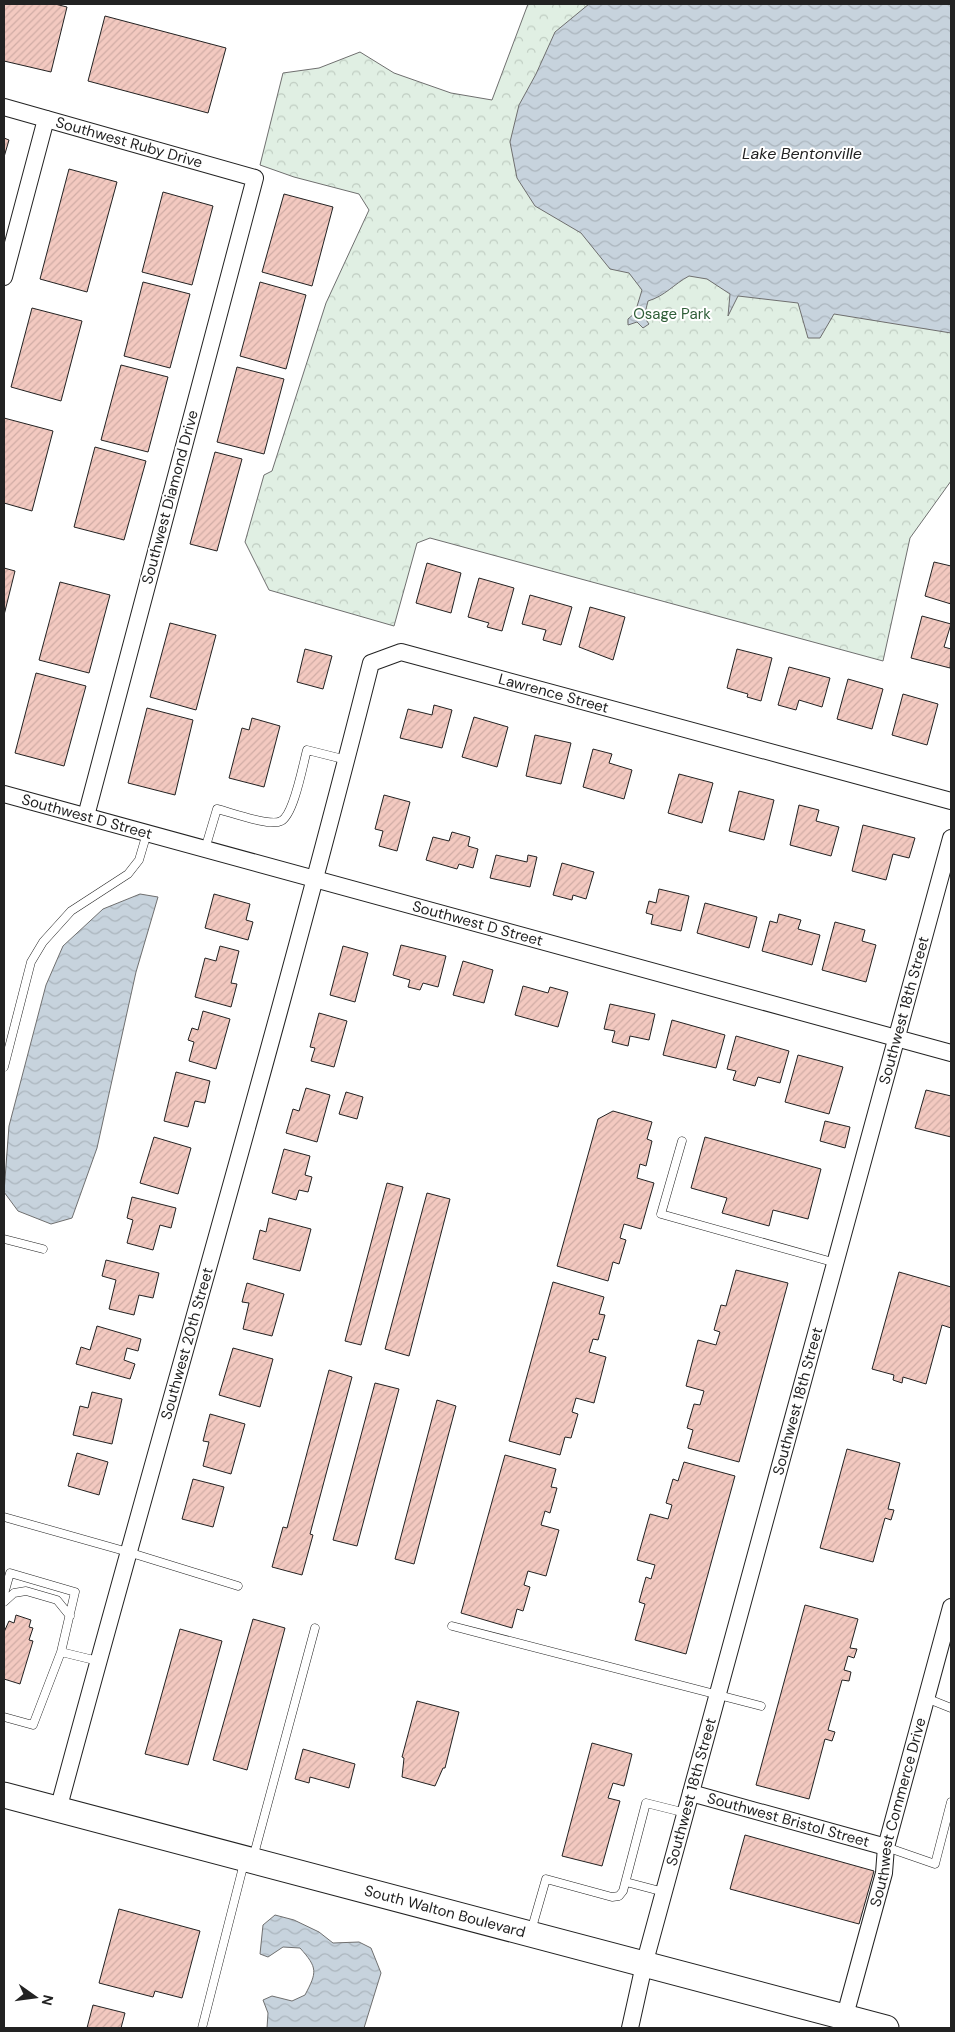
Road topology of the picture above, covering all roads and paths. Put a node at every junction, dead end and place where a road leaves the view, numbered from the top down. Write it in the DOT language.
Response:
graph roads {
  1 [pos="4,108"];
  2 [pos="46,118"];
  3 [pos="255,178"];
  4 [pos="4,277"];
  5 [pos="347,760"];
  6 [pos="4,794"];
  7 [pos="951,801"];
  8 [pos="86,816"];
  9 [pos="147,833"];
  10 [pos="951,838"];
  11 [pos="206,849"];
  12 [pos="317,880"];
  13 [pos="897,1038"];
  14 [pos="951,1053"];
  15 [pos="4,1067"];
  16 [pos="682,1141"];
  17 [pos="4,1239"];
  18 [pos="43,1249"];
  19 [pos="836,1263"];
  20 [pos="4,1516"];
  21 [pos="128,1552"];
  22 [pos="238,1586"];
  23 [pos="4,1594"];
  24 [pos="4,1602"];
  25 [pos="951,1607"];
  26 [pos="70,1616"];
  27 [pos="452,1626"];
  28 [pos="316,1628"];
  29 [pos="61,1652"];
  30 [pos="98,1661"];
  31 [pos="718,1696"];
  32 [pos="926,1698"];
  33 [pos="761,1706"];
  34 [pos="951,1708"];
  35 [pos="4,1717"];
  36 [pos="691,1793"];
  37 [pos="4,1795"];
  38 [pos="951,1802"];
  39 [pos="58,1810"];
  40 [pos="686,1813"];
  41 [pos="886,1846"];
  42 [pos="248,1861"];
  43 [pos="626,1882"];
  44 [pos="664,1892"];
  45 [pos="530,1935"];
  46 [pos="644,1965"];
  47 [pos="832,2018"];
  48 [pos="202,2028"];
  49 [pos="630,2028"];
  50 [pos="886,2028"];
  1 -- 2 [label="street, Southwest Ruby Drive"];
  2 -- 3 [label="street, Southwest Ruby Drive"];
  2 -- 4 [label="street"];
  3 -- 8 [label="street, Southwest Diamond Drive"];
  5 -- 7 [label="street, Lawrence Street"];
  5 -- 11 [label="lane"];
  5 -- 12 [label="street, Lawrence Street"];
  6 -- 8 [label="street, Southwest D Street"];
  8 -- 9 [label="street, Southwest D Street"];
  9 -- 11 [label="street, Southwest D Street"];
  9 -- 15 [label="lane"];
  10 -- 13 [label="street, Southwest 18th Street"];
  11 -- 12 [label="street, Southwest D Street"];
  12 -- 13 [label="street, Southwest D Street"];
  12 -- 21 [label="street, Southwest 20th Street"];
  13 -- 14 [label="street, Southwest D Street"];
  13 -- 19 [label="street, Southwest 18th Street"];
  16 -- 19 [label="lane"];
  17 -- 18 [label="lane"];
  19 -- 31 [label="street, Southwest 18th Street"];
  20 -- 21 [label="lane"];
  21 -- 22 [label="lane"];
  21 -- 30 [label="street, Southwest 20th Street"];
  23 -- 26 [label="lane"];
  24 -- 26 [label="lane"];
  25 -- 32 [label="street, Southwest Commerce Drive"];
  26 -- 29 [label="lane"];
  27 -- 31 [label="lane"];
  28 -- 42 [label="lane"];
  29 -- 30 [label="lane"];
  29 -- 35 [label="lane"];
  30 -- 39 [label="street, Southwest 20th Street"];
  31 -- 33 [label="lane"];
  31 -- 36 [label="street, Southwest 18th Street"];
  32 -- 34 [label="lane"];
  32 -- 41 [label="street, Southwest Commerce Drive"];
  36 -- 40 [label="street, Southwest 18th Street"];
  36 -- 41 [label="street, Southwest Bristol Street"];
  37 -- 39 [label="main road, South Walton Boulevard"];
  38 -- 41 [label="lane"];
  39 -- 42 [label="main road, South Walton Boulevard"];
  40 -- 43 [label="lane"];
  40 -- 44 [label="street, Southwest 18th Street"];
  41 -- 47 [label="street, Southwest Commerce Drive"];
  42 -- 45 [label="main road, South Walton Boulevard"];
  42 -- 48 [label="lane"];
  43 -- 44 [label="lane"];
  43 -- 45 [label="lane"];
  44 -- 46 [label="street, Southwest 18th Street"];
  45 -- 46 [label="main road, South Walton Boulevard"];
  46 -- 47 [label="main road, South Walton Boulevard"];
  46 -- 49 [label="street, Southwest 18th Street"];
  47 -- 50 [label="main road, South Walton Boulevard"];
}
